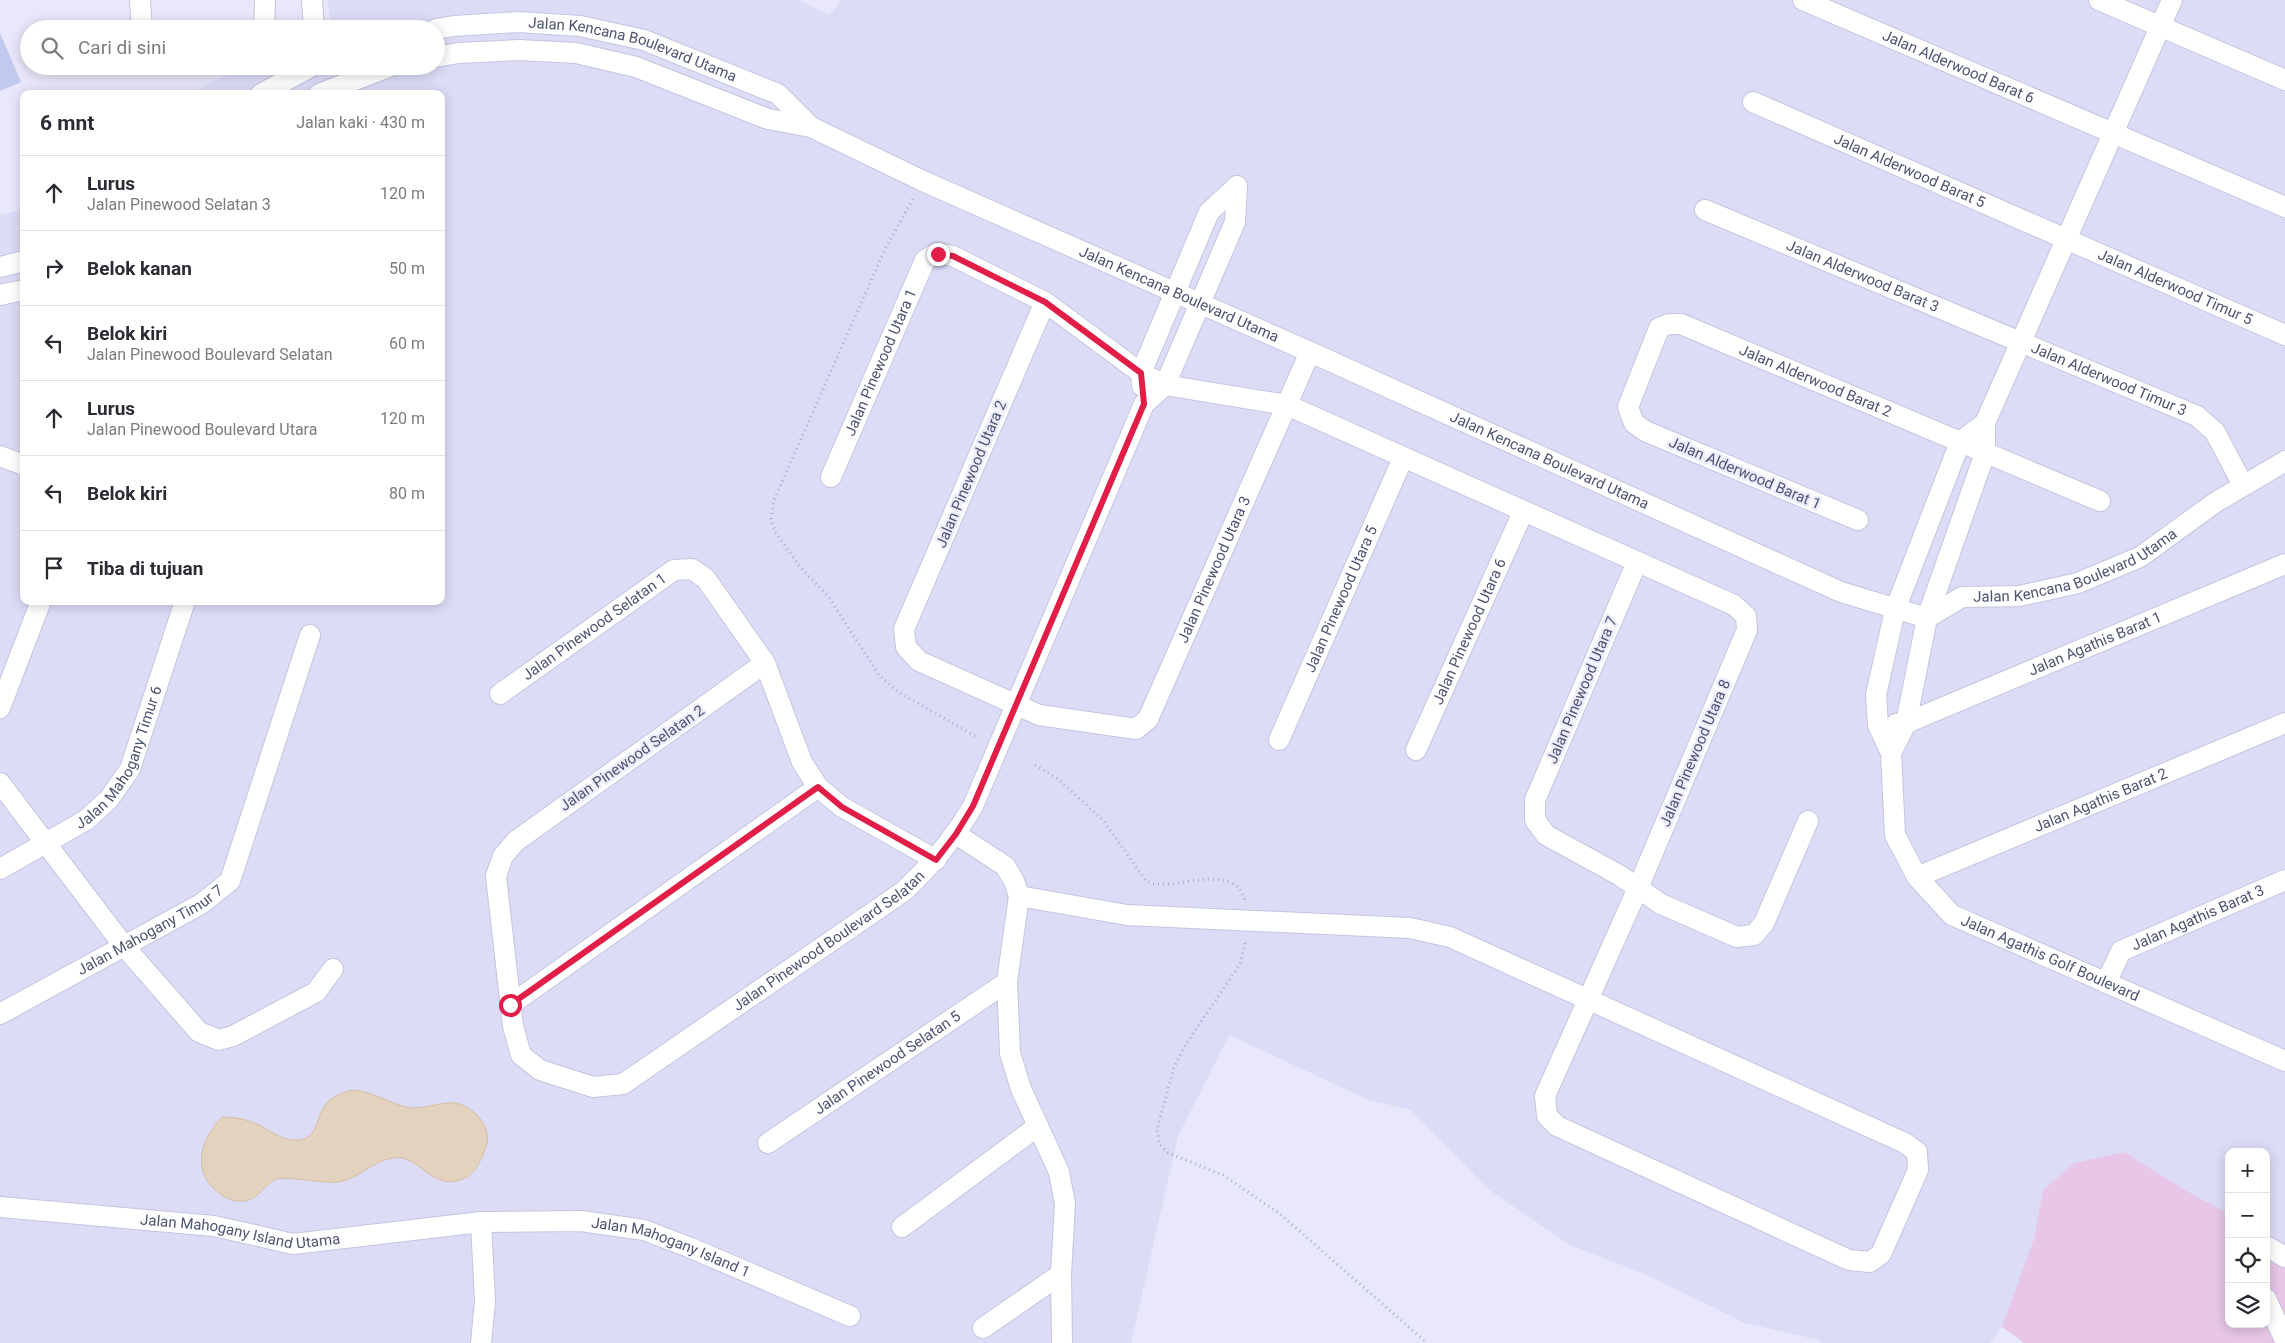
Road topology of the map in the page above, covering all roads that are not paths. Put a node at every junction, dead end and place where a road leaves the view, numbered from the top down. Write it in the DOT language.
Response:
graph roads {
  1 [pos="140,0"];
  2 [pos="265,0"];
  3 [pos="312,0"];
  4 [pos="1803,0"];
  5 [pos="2099,0"];
  6 [pos="2172,0"];
  7 [pos="141,20"];
  8 [pos="264,20"];
  9 [pos="313,20"];
  10 [pos="2160,26"];
  11 [pos="445,28"];
  12 [pos="445,55"];
  13 [pos="296,75"];
  14 [pos="321,75"];
  15 [pos="367,75"];
  16 [pos="2285,80"];
  17 [pos="268,90"];
  18 [pos="324,90"];
  19 [pos="327,90"];
  20 [pos="1753,102"];
  21 [pos="811,127"];
  22 [pos="2113,133"];
  23 [pos="2285,208"];
  24 [pos="1705,210"];
  25 [pos="2066,239"];
  26 [pos="20,262"];
  27 [pos="0,267"];
  28 [pos="20,291"];
  29 [pos="1175,294"];
  30 [pos="0,295"];
  31 [pos="1045,302"];
  32 [pos="1199,304"];
  33 [pos="2285,335"];
  34 [pos="2021,342"];
  35 [pos="1310,352"];
  36 [pos="1141,373"];
  37 [pos="1165,385"];
  38 [pos="1144,404"];
  39 [pos="1287,405"];
  40 [pos="1634,423"];
  41 [pos="1985,423"];
  42 [pos="1960,442"];
  43 [pos="1985,453"];
  44 [pos="0,456"];
  45 [pos="1403,458"];
  46 [pos="2285,461"];
  47 [pos="20,464"];
  48 [pos="831,477"];
  49 [pos="2243,486"];
  50 [pos="2100,501"];
  51 [pos="1523,512"];
  52 [pos="1858,520"];
  53 [pos="1637,562"];
  54 [pos="2285,564"];
  55 [pos="39,605"];
  56 [pos="184,605"];
  57 [pos="1894,610"];
  58 [pos="1928,618"];
  59 [pos="310,635"];
  60 [pos="765,663"];
  61 [pos="500,694"];
  62 [pos="1016,705"];
  63 [pos="0,708"];
  64 [pos="1906,723"];
  65 [pos="2285,723"];
  66 [pos="1878,725"];
  67 [pos="1279,740"];
  68 [pos="1416,750"];
  69 [pos="1891,753"];
  70 [pos="0,783"];
  71 [pos="818,787"];
  72 [pos="1808,821"];
  73 [pos="956,834"];
  74 [pos="45,844"];
  75 [pos="936,860"];
  76 [pos="0,869"];
  77 [pos="1917,877"];
  78 [pos="2283,883"];
  79 [pos="1638,888"];
  80 [pos="1018,896"];
  81 [pos="124,946"];
  82 [pos="333,970"];
  83 [pos="1007,982"];
  84 [pos="2106,983"];
  85 [pos="1588,1000"];
  86 [pos="510,1005"];
  87 [pos="0,1014"];
  88 [pos="2285,1062"];
  89 [pos="1038,1126"];
  90 [pos="768,1144"];
  91 [pos="0,1207"];
  92 [pos="481,1222"];
  93 [pos="902,1227"];
  94 [pos="2270,1248"];
  95 [pos="2285,1257"];
  96 [pos="1061,1274"];
  97 [pos="2270,1308"];
  98 [pos="850,1316"];
  99 [pos="983,1328"];
  100 [pos="2285,1340"];
  101 [pos="480,1343"];
  102 [pos="1062,1343"];
  1 -- 7 [label="street"];
  2 -- 8 [label="street"];
  3 -- 9 [label="street"];
  4 -- 22 [label="street, Jalan Alderwood Barat 6"];
  5 -- 10 [label="street"];
  6 -- 10 [label="street"];
  10 -- 16 [label="street"];
  10 -- 22 [label="street"];
  11 -- 21 [label="street, Jalan Kencana Boulevard Utama"];
  12 -- 21 [label="street, Jalan Kencana Boulevard Utama"];
  13 -- 17 [label="street"];
  14 -- 18 [label="street"];
  15 -- 19 [label="street"];
  20 -- 25 [label="street, Jalan Alderwood Barat 5"];
  21 -- 29 [label="street, Jalan Kencana Boulevard Utama"];
  22 -- 23 [label="street, Jalan Alderwood Barat 6"];
  22 -- 25 [label="street"];
  24 -- 34 [label="street, Jalan Alderwood Barat 3"];
  25 -- 33 [label="street, Jalan Alderwood Timur 5"];
  25 -- 34 [label="street"];
  26 -- 27 [label="street"];
  28 -- 30 [label="street"];
  29 -- 32 [label="street, Jalan Kencana Boulevard Utama"];
  29 -- 32 [label="street"];
  29 -- 36 [label="street"];
  31 -- 36 [label="street"];
  31 -- 48 [label="street, Jalan Pinewood Utara 1"];
  31 -- 62 [label="street, Jalan Pinewood Utara 2"];
  32 -- 35 [label="street, Jalan Kencana Boulevard Utama"];
  32 -- 37 [label="street"];
  34 -- 41 [label="street"];
  34 -- 49 [label="street, Jalan Alderwood Timur 3"];
  35 -- 39 [label="street, Jalan Pinewood Utara 3"];
  35 -- 57 [label="street, Jalan Kencana Boulevard Utama"];
  36 -- 37 [label="street"];
  36 -- 38 [label="street"];
  37 -- 38 [label="street"];
  37 -- 39 [label="street"];
  38 -- 62 [label="street, Jalan Pinewood Boulevard Selatan"];
  39 -- 45 [label="street"];
  39 -- 62 [label="street, Jalan Pinewood Utara 3"];
  40 -- 42 [label="street, Jalan Alderwood Barat 2"];
  40 -- 52 [label="street, Jalan Alderwood Barat 1"];
  41 -- 42 [label="street"];
  41 -- 43 [label="street"];
  42 -- 43 [label="street, Jalan Alderwood Barat 2"];
  42 -- 57 [label="street"];
  43 -- 50 [label="street, Jalan Alderwood Barat 2"];
  43 -- 58 [label="street"];
  44 -- 47 [label="street"];
  45 -- 51 [label="street"];
  45 -- 67 [label="street, Jalan Pinewood Utara 5"];
  46 -- 49 [label="street, Jalan Kencana Boulevard Utama"];
  49 -- 58 [label="street, Jalan Kencana Boulevard Utama"];
  51 -- 53 [label="street"];
  51 -- 68 [label="street, Jalan Pinewood Utara 6"];
  53 -- 79 [label="street, Jalan Pinewood Utara 7"];
  53 -- 79 [label="street, Jalan Pinewood Utara 8"];
  54 -- 64 [label="street, Jalan Agathis Barat 1"];
  55 -- 63 [label="street"];
  56 -- 74 [label="street, Jalan Mahogany Timur 6"];
  57 -- 58 [label="street, Jalan Kencana Boulevard Utama"];
  57 -- 66 [label="street"];
  58 -- 64 [label="street"];
  59 -- 81 [label="street, Jalan Mahogany Timur 7"];
  60 -- 61 [label="street, Jalan Pinewood Selatan 1"];
  60 -- 71 [label="street"];
  60 -- 86 [label="street, Jalan Pinewood Selatan 2"];
  62 -- 73 [label="street, Jalan Pinewood Boulevard Selatan"];
  64 -- 66 [label="street, Jalan Agathis Barat 1"];
  64 -- 69 [label="street"];
  65 -- 77 [label="street, Jalan Agathis Barat 2"];
  66 -- 69 [label="street"];
  69 -- 77 [label="street, Jalan Agathis Golf Boulevard"];
  70 -- 74 [label="street"];
  71 -- 75 [label="street"];
  71 -- 86 [label="street"];
  72 -- 79 [label="street"];
  73 -- 75 [label="street, Jalan Pinewood Boulevard Selatan"];
  73 -- 80 [label="street"];
  74 -- 76 [label="street, Jalan Mahogany Timur 6"];
  74 -- 81 [label="street"];
  75 -- 86 [label="street, Jalan Pinewood Boulevard Selatan"];
  77 -- 84 [label="street, Jalan Agathis Golf Boulevard"];
  78 -- 84 [label="street, Jalan Agathis Barat 3"];
  79 -- 85 [label="street, Jalan Pinewood Utara 8"];
  80 -- 83 [label="street"];
  80 -- 85 [label="street"];
  81 -- 82 [label="street"];
  81 -- 87 [label="street, Jalan Mahogany Timur 7"];
  83 -- 89 [label="street"];
  83 -- 90 [label="street, Jalan Pinewood Selatan 5"];
  84 -- 88 [label="street, Jalan Agathis Golf Boulevard"];
  85 -- 85 [label="street, Jalan Pinewood Utara 8"];
  89 -- 93 [label="street"];
  89 -- 96 [label="street"];
  91 -- 92 [label="street, Jalan Mahogany Island Utama"];
  92 -- 98 [label="street, Jalan Mahogany Island 1"];
  92 -- 101 [label="street"];
  94 -- 95 [label="street"];
  96 -- 99 [label="street"];
  96 -- 102 [label="street"];
  97 -- 100 [label="street"];
}
